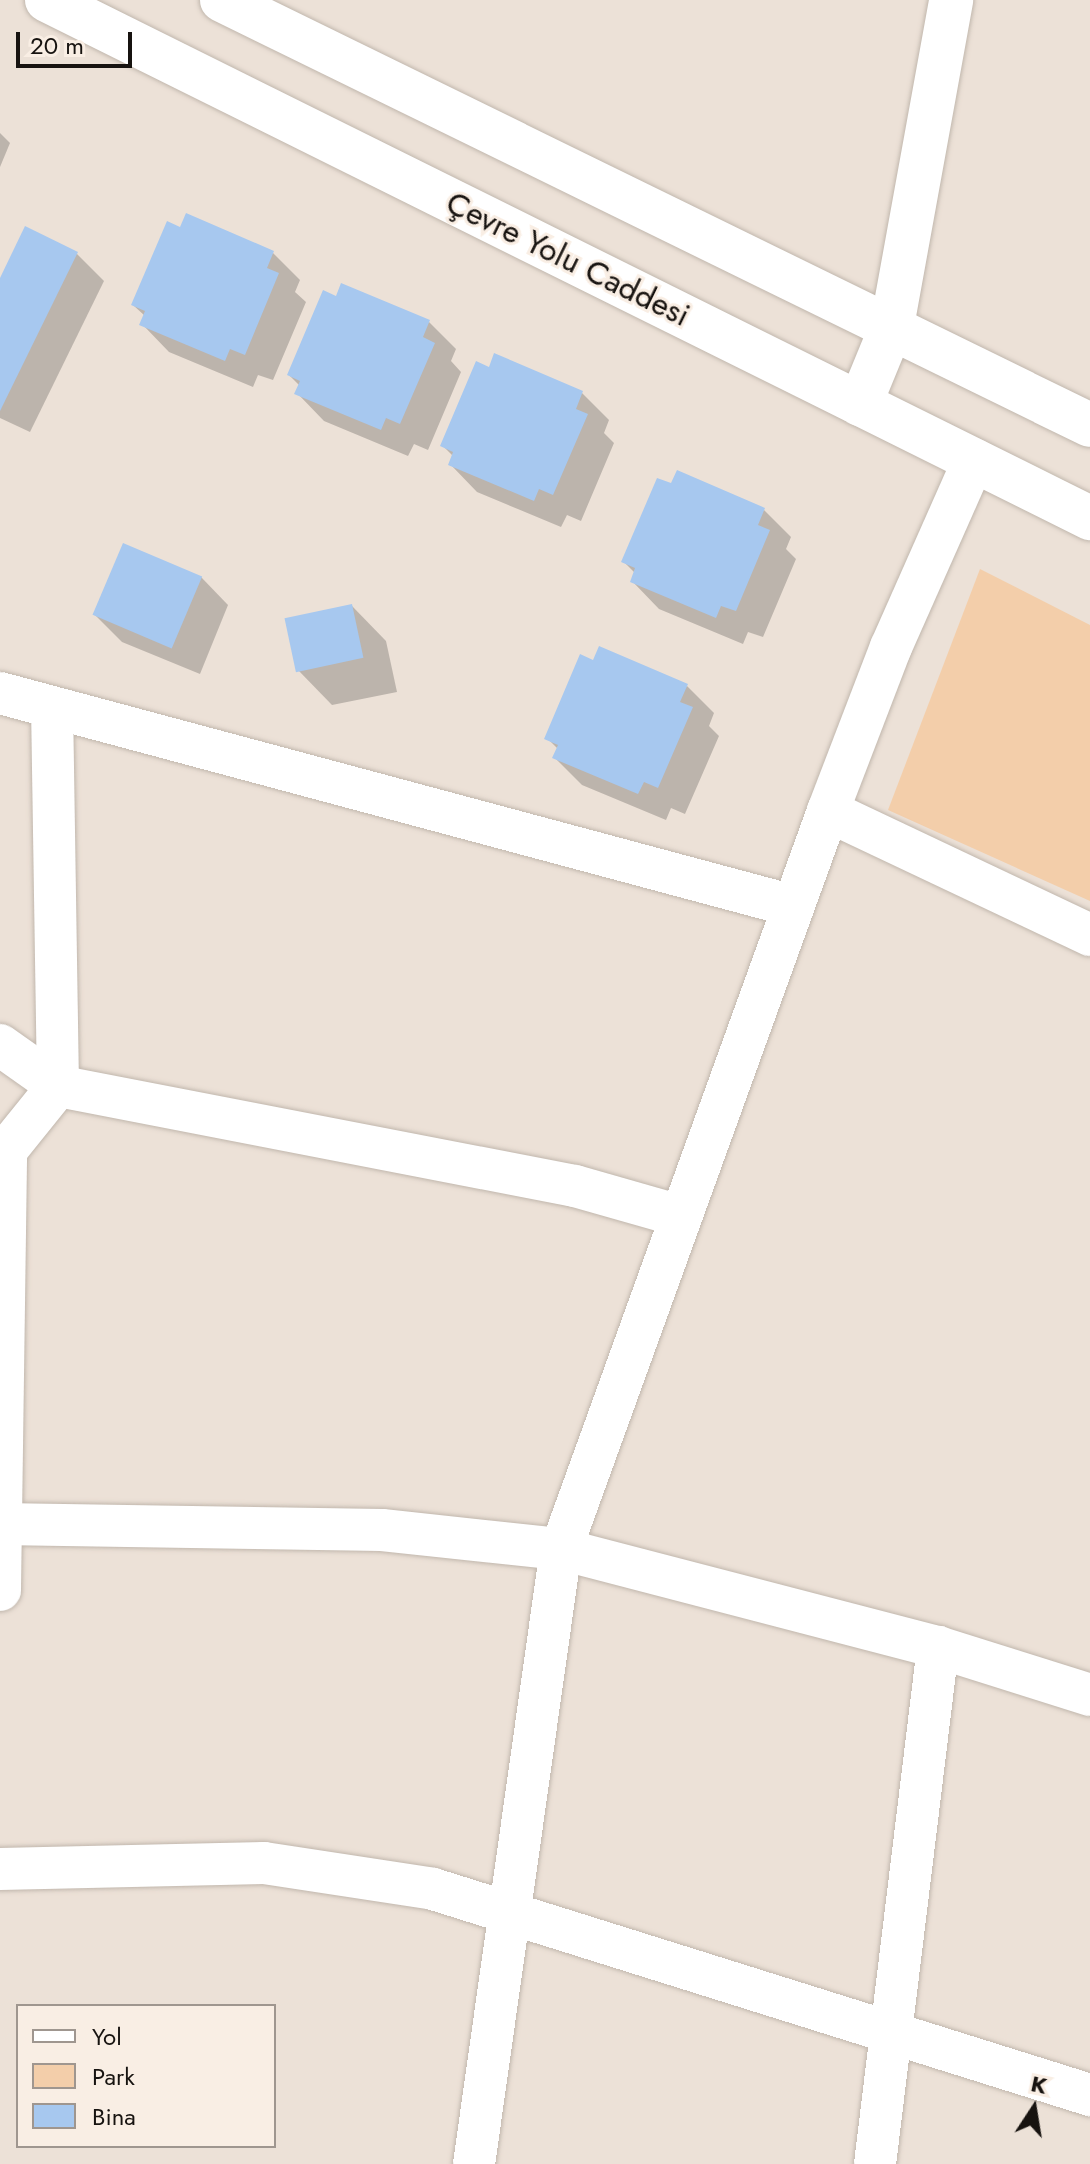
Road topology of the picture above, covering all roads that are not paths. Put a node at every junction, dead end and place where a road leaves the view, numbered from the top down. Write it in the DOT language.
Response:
graph roads {
  1 [pos="47,0"];
  2 [pos="222,0"];
  3 [pos="951,0"];
  4 [pos="892,326"];
  5 [pos="860,404"];
  6 [pos="1090,425"];
  7 [pos="974,460"];
  8 [pos="1090,518"];
  9 [pos="0,693"];
  10 [pos="52,710"];
  11 [pos="828,811"];
  12 [pos="793,906"];
  13 [pos="1090,935"];
  14 [pos="0,1045"];
  15 [pos="58,1086"];
  16 [pos="3,1158"];
  17 [pos="680,1216"];
  18 [pos="2,1524"];
  19 [pos="561,1549"];
  20 [pos="0,1590"];
  21 [pos="938,1647"];
  22 [pos="1090,1695"];
  23 [pos="0,1869"];
  24 [pos="509,1913"];
  25 [pos="892,2036"];
  26 [pos="1090,2095"];
  27 [pos="474,2164"];
  28 [pos="875,2164"];
  1 -- 5 [label="main road, Çevre Yolu Caddesi"];
  2 -- 4 [label="main road"];
  3 -- 4 [label="main road"];
  4 -- 5 [label="main road"];
  4 -- 6 [label="main road"];
  5 -- 7 [label="main road, Çevre Yolu Caddesi"];
  7 -- 8 [label="main road, Çevre Yolu Caddesi"];
  7 -- 11 [label="street"];
  9 -- 10 [label="street"];
  10 -- 12 [label="street"];
  10 -- 15 [label="street"];
  11 -- 12 [label="street"];
  11 -- 13 [label="street"];
  12 -- 17 [label="street"];
  14 -- 15 [label="street"];
  15 -- 16 [label="street"];
  15 -- 17 [label="street"];
  16 -- 18 [label="street"];
  17 -- 19 [label="street"];
  18 -- 19 [label="street"];
  18 -- 20 [label="street"];
  19 -- 21 [label="street"];
  19 -- 24 [label="street"];
  21 -- 22 [label="street"];
  21 -- 25 [label="street"];
  23 -- 24 [label="street"];
  24 -- 25 [label="street"];
  24 -- 27 [label="street"];
  25 -- 26 [label="street"];
  25 -- 28 [label="street"];
}
